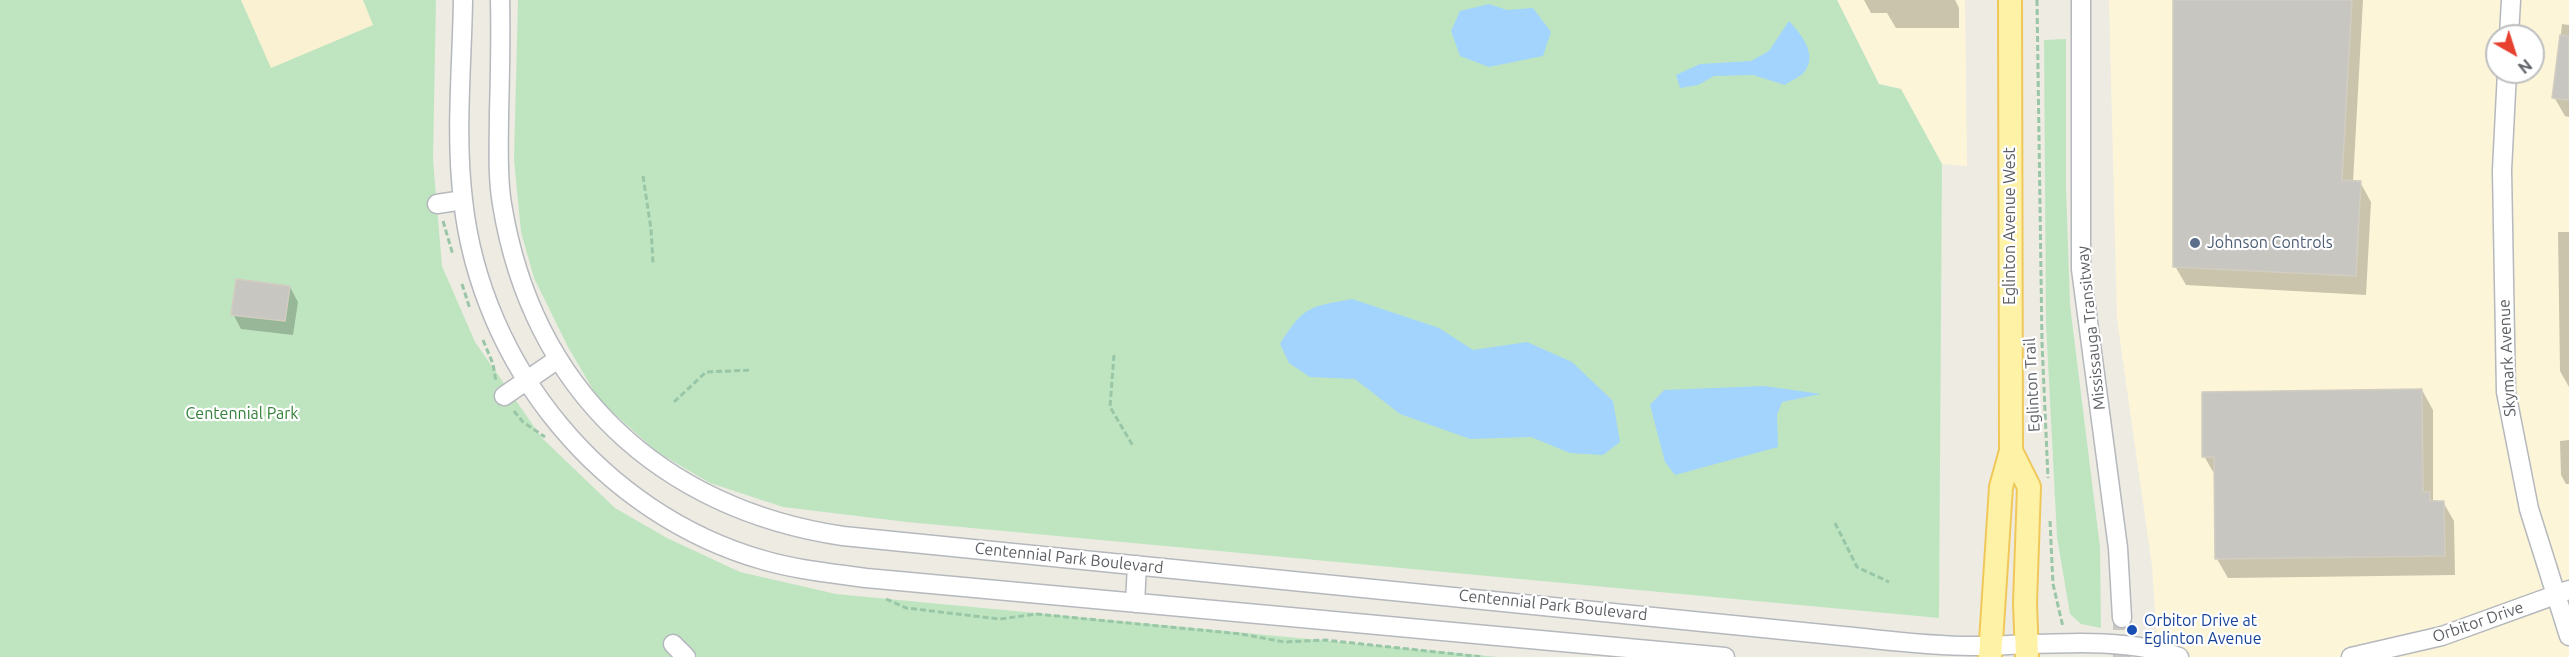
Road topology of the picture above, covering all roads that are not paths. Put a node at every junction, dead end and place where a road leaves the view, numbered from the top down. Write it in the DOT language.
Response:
graph roads {
  1 [pos="463,0"];
  2 [pos="500,0"];
  3 [pos="2010,0"];
  4 [pos="2081,0"];
  5 [pos="2511,0"];
  6 [pos="2510,24"];
  7 [pos="2506,84"];
  8 [pos="463,200"];
  9 [pos="437,204"];
  10 [pos="558,359"];
  11 [pos="526,381"];
  12 [pos="504,396"];
  13 [pos="2011,451"];
  14 [pos="1137,565"];
  15 [pos="2563,592"];
  16 [pos="1135,603"];
  17 [pos="2122,618"];
  18 [pos="2569,636"];
  19 [pos="674,644"];
  20 [pos="2009,650"];
  21 [pos="686,657"];
  22 [pos="1725,657"];
  23 [pos="2179,657"];
  24 [pos="2351,657"];
  1 -- 8 [label="street"];
  2 -- 10 [label="street, Centennial Park Boulevard"];
  3 -- 13 [label="main road, Eglinton Avenue West"];
  4 -- 17 [label="street, Mississauga Transitway"];
  5 -- 6 [label="street"];
  7 -- 15 [label="street, Skymark Avenue"];
  8 -- 9 [label="street"];
  8 -- 11 [label="street"];
  10 -- 11 [label="street"];
  10 -- 14 [label="street, Centennial Park Boulevard"];
  11 -- 12 [label="street"];
  11 -- 16 [label="street"];
  13 -- 20 [label="main road, Eglinton Avenue West"];
  13 -- 20 [label="main road, Eglinton Avenue West"];
  14 -- 16 [label="street"];
  14 -- 20 [label="street, Centennial Park Boulevard"];
  15 -- 18 [label="street, Skymark Avenue"];
  15 -- 24 [label="street, Orbitor Drive"];
  16 -- 22 [label="street"];
  19 -- 21 [label="street"];
  20 -- 23 [label="street"];
}
